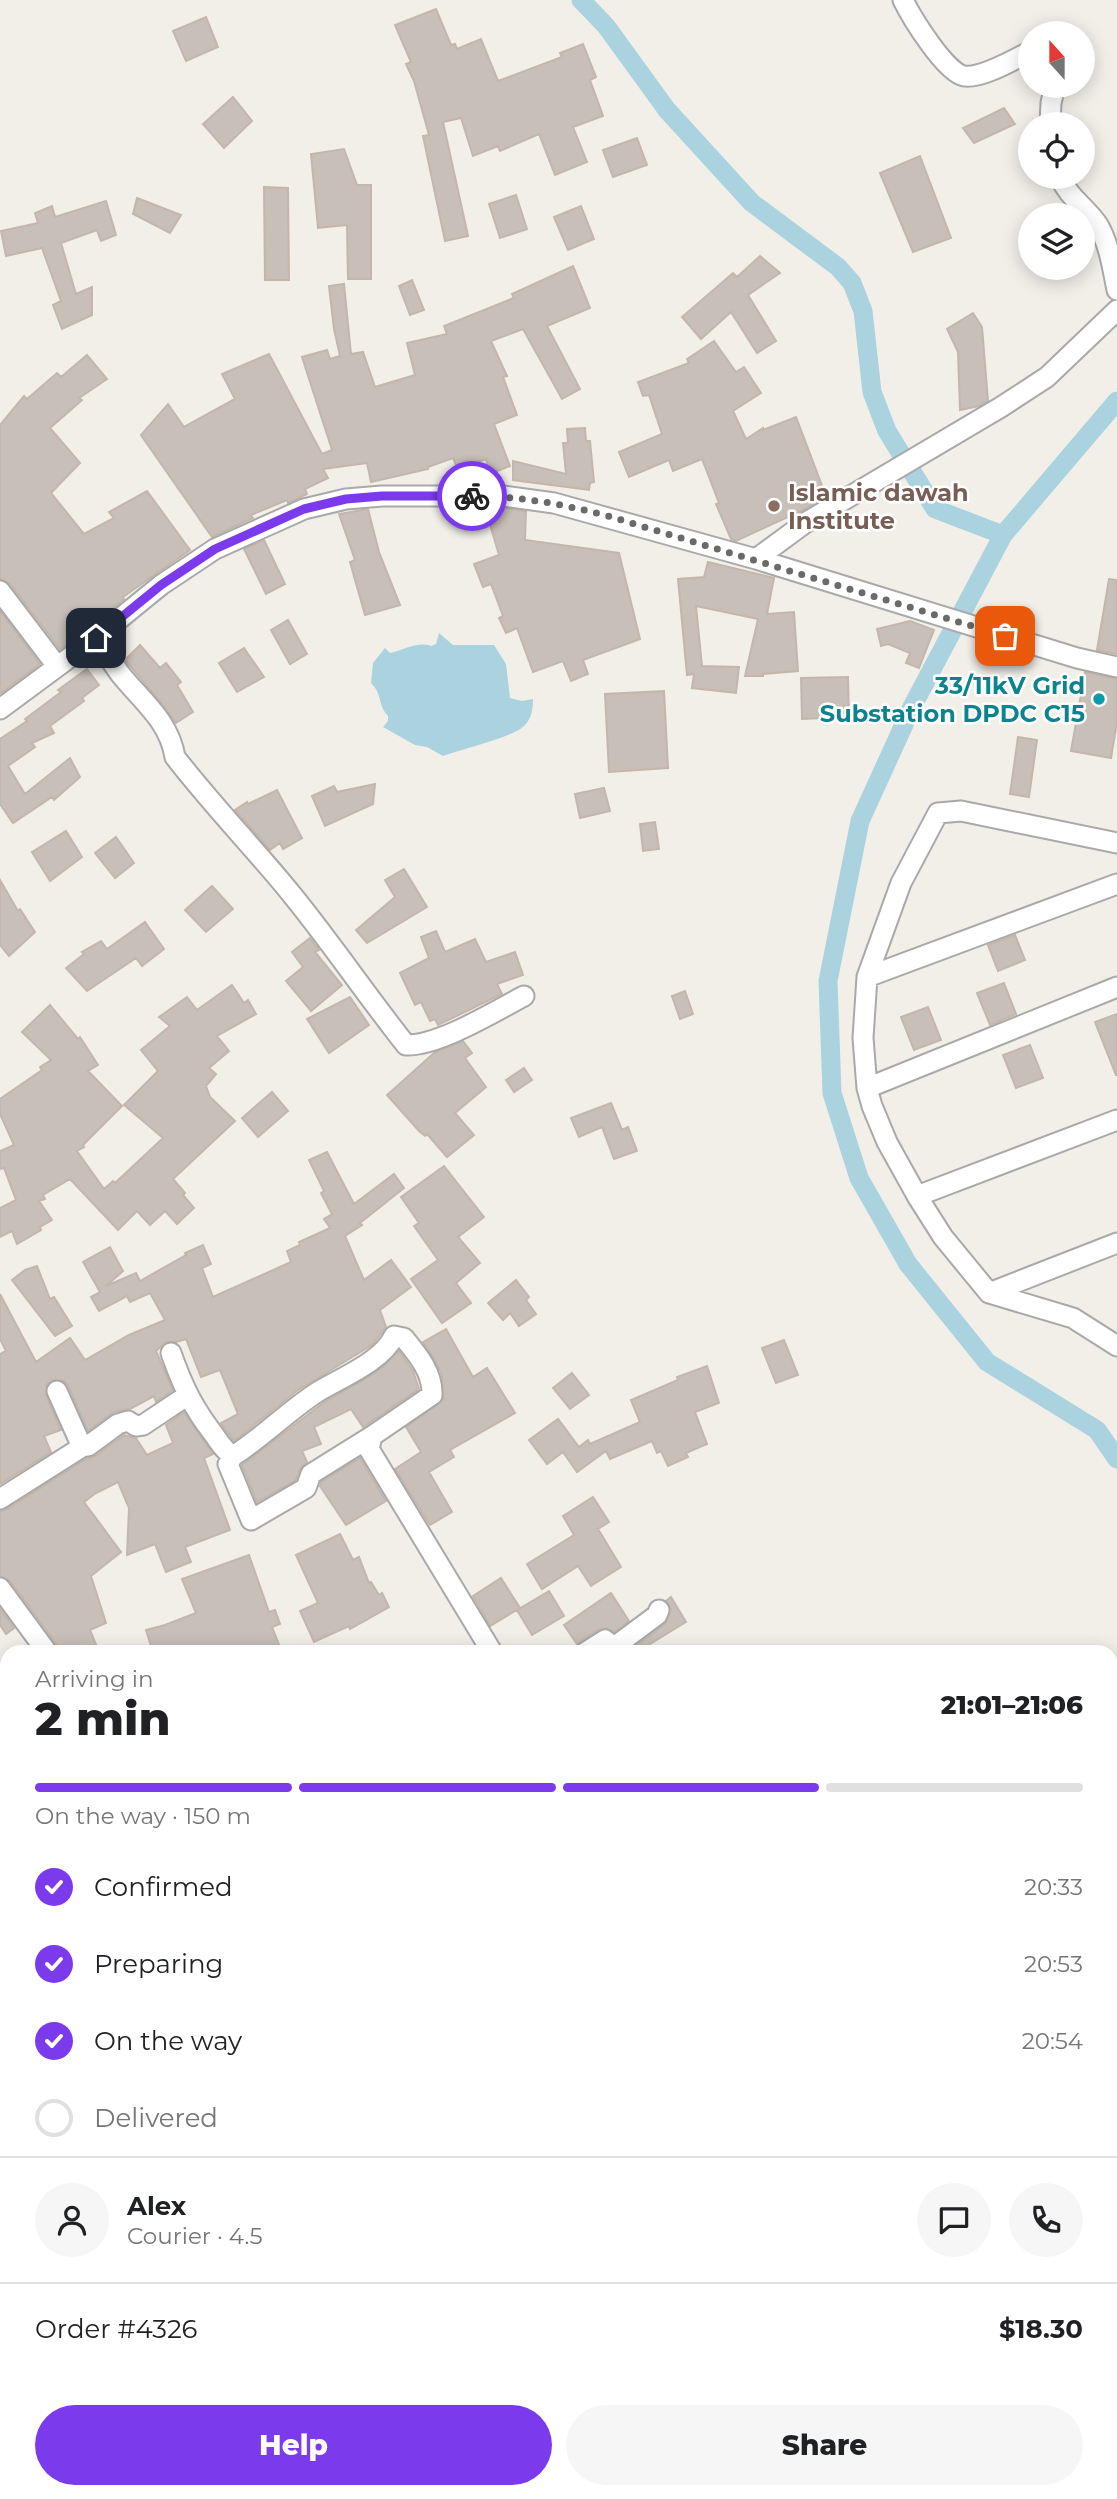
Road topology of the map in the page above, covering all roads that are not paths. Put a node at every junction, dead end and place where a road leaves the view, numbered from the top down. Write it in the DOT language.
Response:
graph roads {
  1 [pos="903,0"];
  2 [pos="1018,57"];
  3 [pos="1066,189"];
  4 [pos="1117,290"];
  5 [pos="1117,310"];
  6 [pos="756,559"];
  7 [pos="0,591"];
  8 [pos="96,638"];
  9 [pos="57,666"];
  10 [pos="1117,667"];
  11 [pos="0,709"];
  12 [pos="1117,844"];
  13 [pos="1117,884"];
  14 [pos="867,977"];
  15 [pos="1117,987"];
  16 [pos="524,996"];
  17 [pos="867,1088"];
  18 [pos="1117,1120"];
  19 [pos="917,1196"];
  20 [pos="1117,1243"];
  21 [pos="989,1293"];
  22 [pos="1117,1346"];
  23 [pos="171,1353"];
  24 [pos="57,1391"];
  25 [pos="188,1395"];
  26 [pos="372,1436"];
  27 [pos="82,1447"];
  28 [pos="233,1456"];
  29 [pos="0,1499"];
  30 [pos="0,1588"];
  31 [pos="659,1609"];
  32 [pos="42,1645"];
  33 [pos="488,1645"];
  34 [pos="597,1645"];
  35 [pos="611,1645"];
  36 [pos="617,1645"];
  1 -- 2 [label="street"];
  3 -- 4 [label="street"];
  5 -- 6 [label="street"];
  6 -- 8 [label="street"];
  6 -- 10 [label="street"];
  7 -- 9 [label="street"];
  8 -- 9 [label="street"];
  8 -- 16 [label="street"];
  9 -- 11 [label="street"];
  12 -- 14 [label="street"];
  13 -- 14 [label="street"];
  14 -- 17 [label="street"];
  15 -- 17 [label="street"];
  17 -- 19 [label="street"];
  18 -- 19 [label="street"];
  19 -- 21 [label="street"];
  20 -- 21 [label="street"];
  21 -- 22 [label="street"];
  23 -- 25 [label="street"];
  24 -- 27 [label="street"];
  25 -- 27 [label="street"];
  25 -- 28 [label="street"];
  26 -- 28 [label="street"];
  26 -- 28 [label="street"];
  26 -- 33 [label="street"];
  27 -- 29 [label="street"];
  30 -- 32 [label="street"];
  31 -- 36 [label="street"];
  34 -- 35 [label="street"];
}
